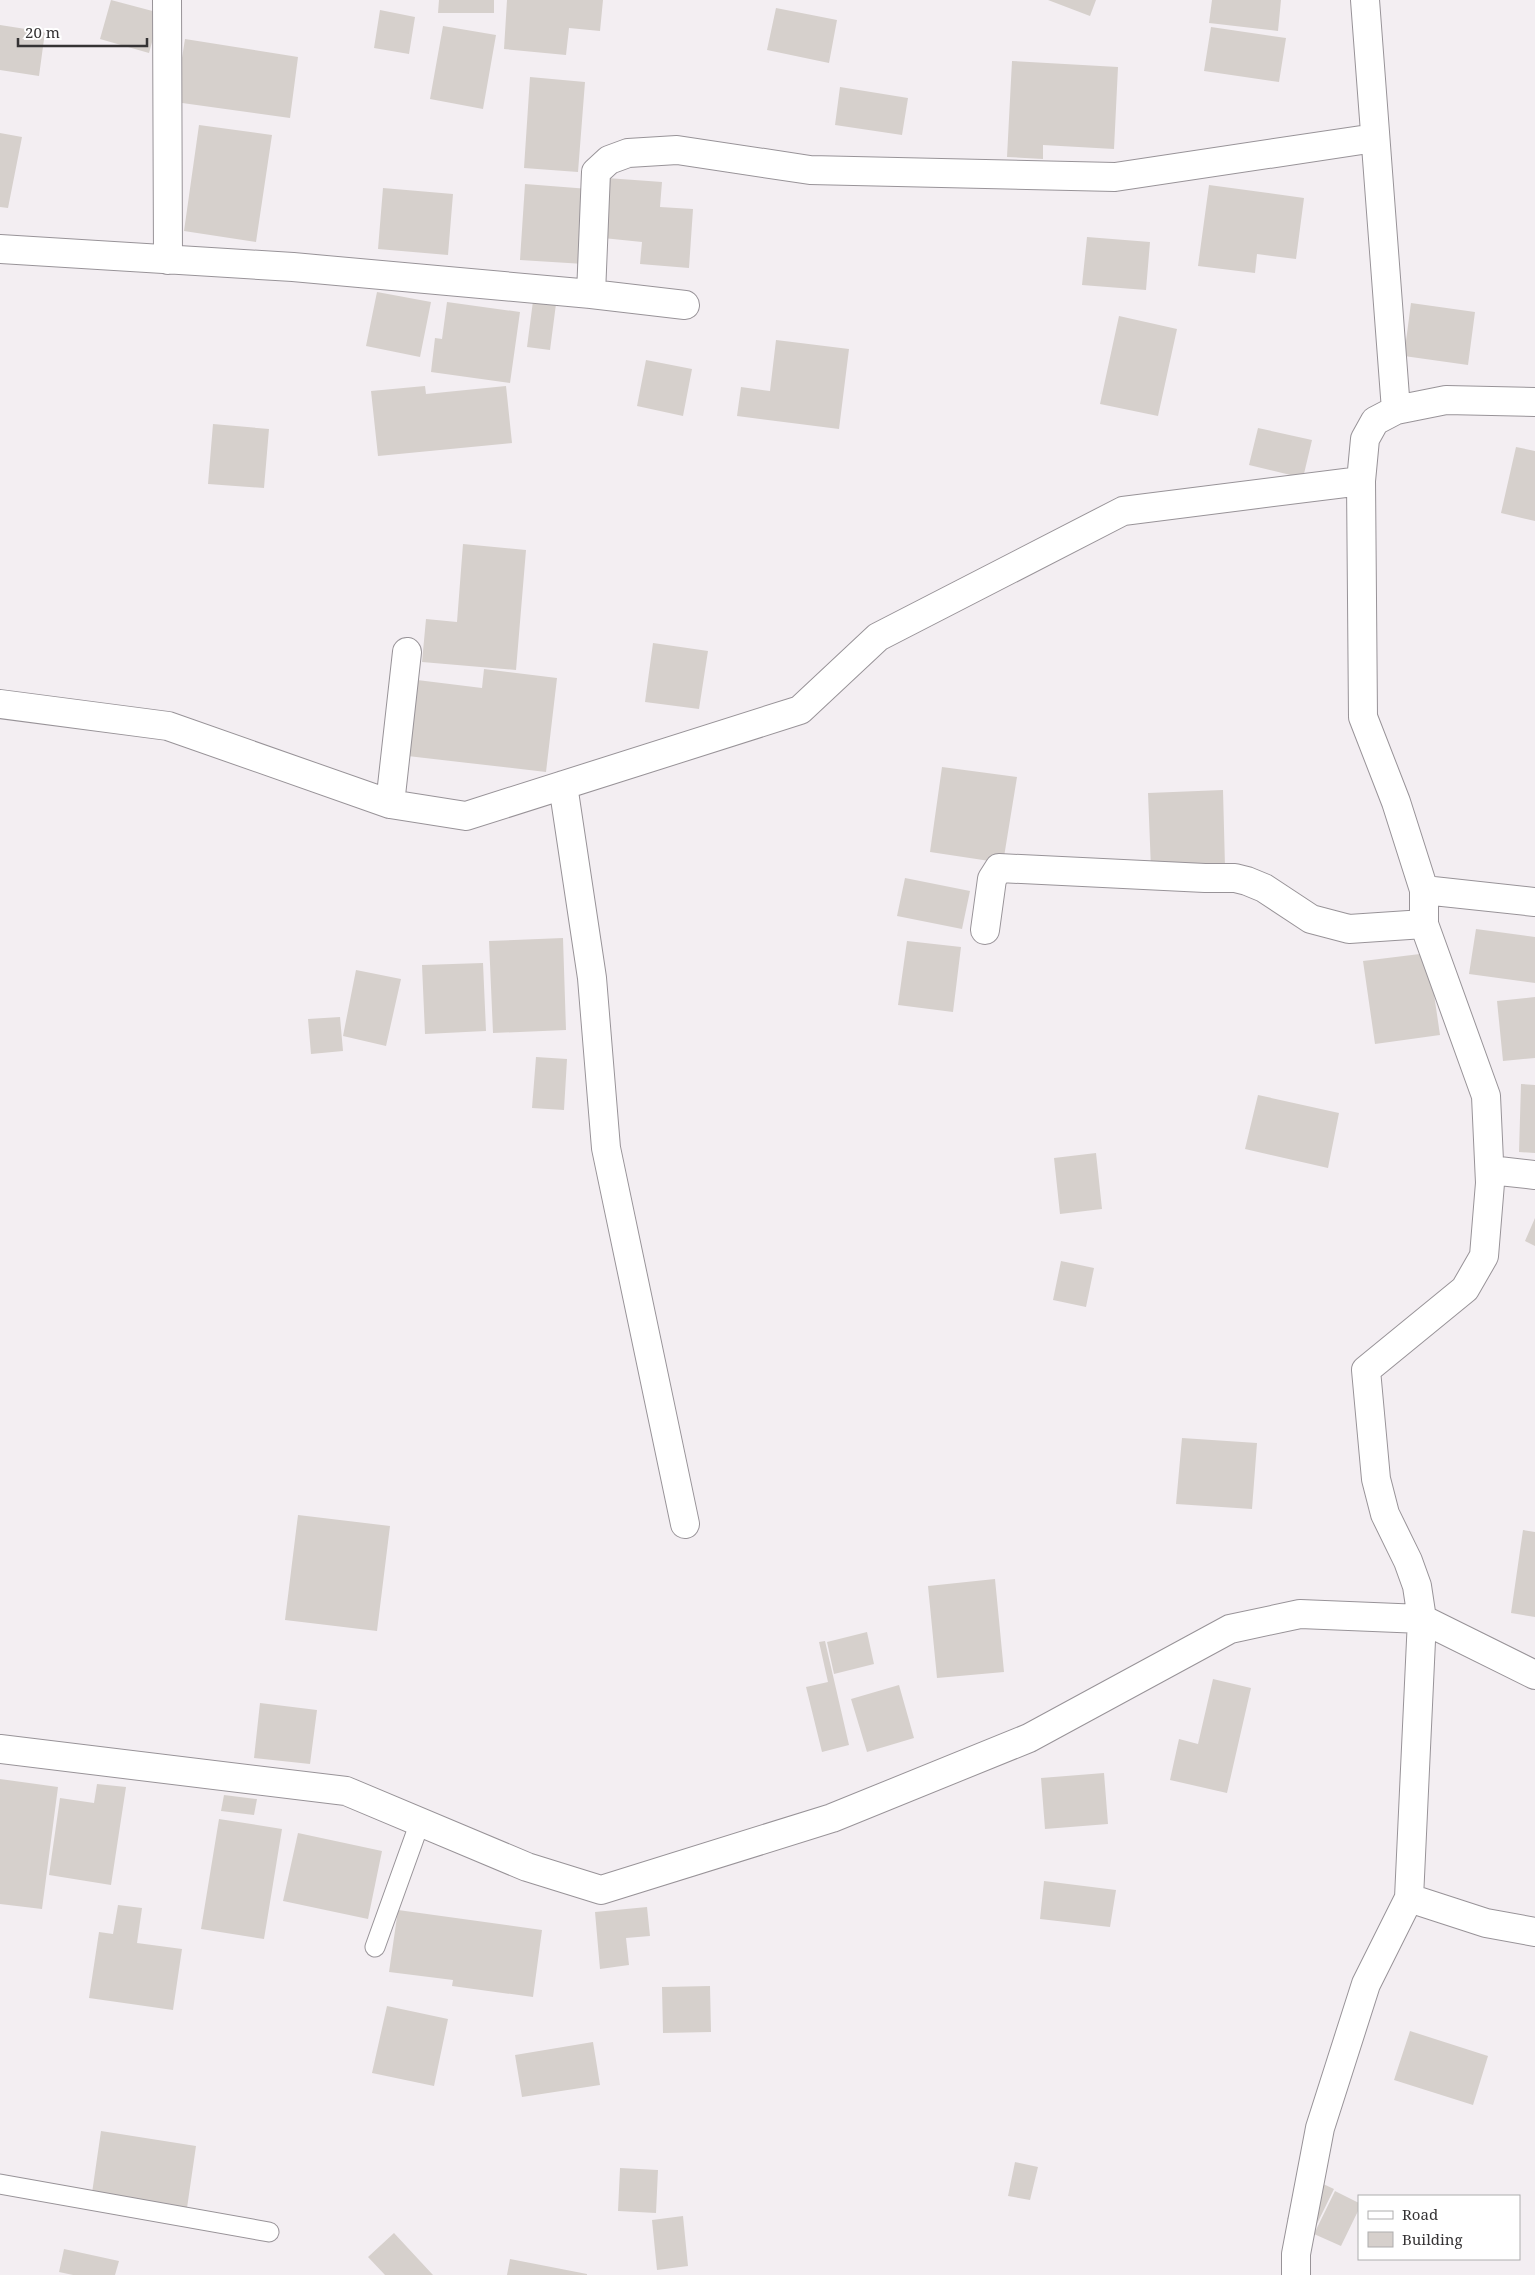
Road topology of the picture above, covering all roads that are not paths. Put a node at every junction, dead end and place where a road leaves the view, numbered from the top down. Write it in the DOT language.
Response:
graph roads {
  1 [pos="167,0"];
  2 [pos="1365,0"];
  3 [pos="1375,138"];
  4 [pos="0,249"];
  5 [pos="168,260"];
  6 [pos="591,294"];
  7 [pos="686,306"];
  8 [pos="1535,402"];
  9 [pos="1396,410"];
  10 [pos="1361,482"];
  11 [pos="407,652"];
  12 [pos="0,704"];
  13 [pos="563,785"];
  14 [pos="390,804"];
  15 [pos="1424,890"];
  16 [pos="1535,902"];
  17 [pos="1424,924"];
  18 [pos="985,930"];
  19 [pos="1490,1170"];
  20 [pos="1535,1175"];
  21 [pos="685,1524"];
  22 [pos="1422,1619"];
  23 [pos="1535,1674"];
  24 [pos="0,1749"];
  25 [pos="420,1822"];
  26 [pos="1409,1898"];
  27 [pos="1535,1932"];
  28 [pos="375,1947"];
  29 [pos="0,2184"];
  30 [pos="269,2232"];
  31 [pos="1296,2275"];
  1 -- 5 [label="street"];
  2 -- 3 [label="street"];
  3 -- 6 [label="street"];
  3 -- 9 [label="street"];
  4 -- 5 [label="street"];
  5 -- 6 [label="street"];
  6 -- 7 [label="street"];
  8 -- 9 [label="street"];
  9 -- 10 [label="street"];
  10 -- 13 [label="street"];
  10 -- 15 [label="street"];
  11 -- 14 [label="street"];
  12 -- 14 [label="street"];
  13 -- 14 [label="street"];
  13 -- 21 [label="street"];
  15 -- 16 [label="street"];
  15 -- 17 [label="street"];
  17 -- 18 [label="street"];
  17 -- 19 [label="street"];
  19 -- 20 [label="street"];
  19 -- 22 [label="street"];
  22 -- 23 [label="street"];
  22 -- 25 [label="street"];
  22 -- 26 [label="street"];
  24 -- 25 [label="street"];
  25 -- 28 [label="lane"];
  26 -- 27 [label="street"];
  26 -- 31 [label="street"];
  29 -- 30 [label="lane"];
}
